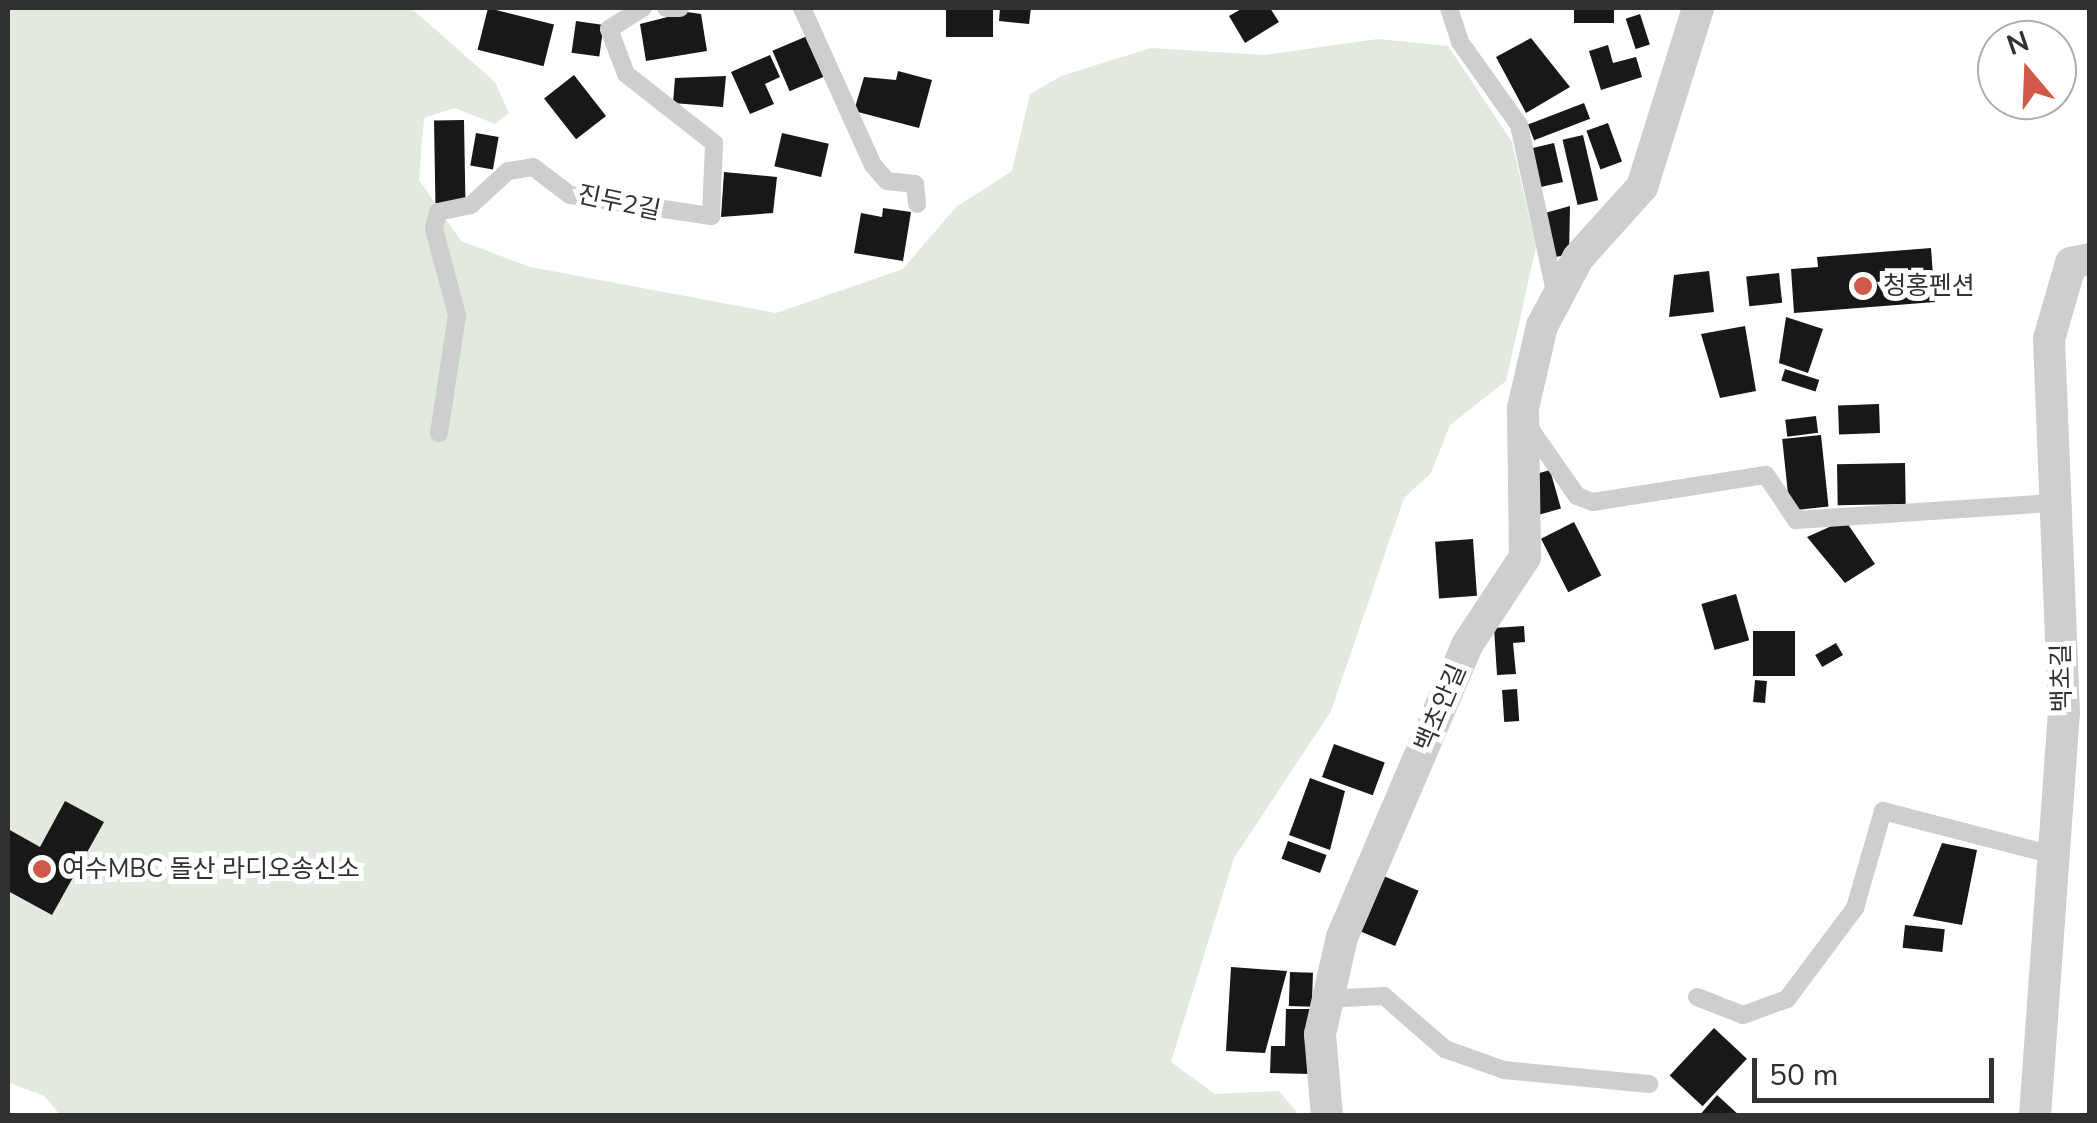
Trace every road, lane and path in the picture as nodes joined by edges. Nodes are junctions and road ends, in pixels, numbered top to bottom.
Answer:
1 (643, 8) edge
2 (666, 8) edge
3 (680, 8) edge
4 (802, 8) edge
5 (1449, 8) edge
6 (1698, 8) edge
7 (917, 204) dead end
8 (2090, 259) edge
9 (1555, 291) junction
10 (1523, 418) junction
11 (440, 433) dead end
12 (2054, 503) junction
13 (2058, 856) junction
14 (1697, 996) dead end
15 (1326, 998) junction
16 (1649, 1084) dead end
17 (1327, 1116) edge
18 (2035, 1116) edge

1 - 11 lane, 진두2길
2 - 3 lane
4 - 7 lane
5 - 9 lane
6 - 9 street, 백초안길
8 - 12 street, 백초길
9 - 10 street, 백초안길
10 - 12 lane
10 - 15 street, 백초안길
12 - 13 street, 백초길
13 - 14 lane
13 - 18 street, 백초길
15 - 16 lane
15 - 17 street, 백초안길

